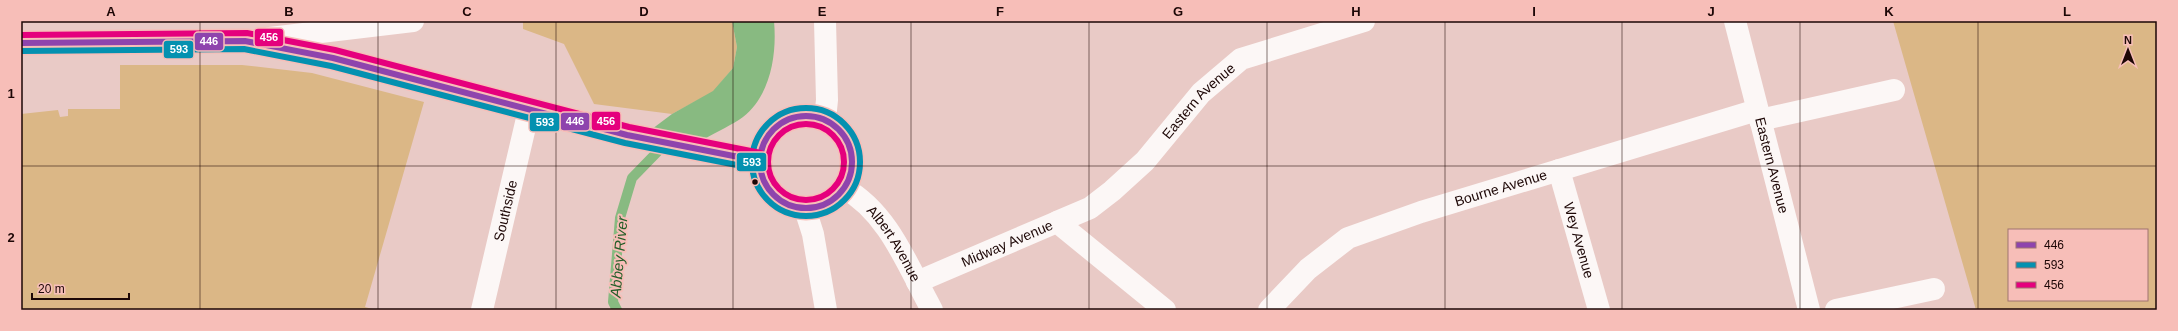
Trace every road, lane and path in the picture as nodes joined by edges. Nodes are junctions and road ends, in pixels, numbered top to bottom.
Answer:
1 (413, 21) edge
2 (824, 21) edge
3 (1364, 21) edge
4 (1734, 21) edge
5 (245, 41) junction
6 (21, 43) edge
7 (1894, 90) dead end
8 (529, 110) junction
9 (1758, 115) junction
10 (825, 119) junction
11 (759, 161) junction
12 (1559, 170) junction
13 (844, 188) junction
14 (805, 209) junction
15 (1058, 222) junction
16 (917, 282) junction
17 (1934, 289) dead end
18 (482, 310) edge
19 (826, 310) edge
20 (932, 310) edge
21 (1165, 310) edge
22 (1269, 310) edge
23 (1599, 310) edge
24 (1809, 310) edge
25 (1836, 310) edge

1 - 5 street
2 - 10 street
3 - 15 street, Eastern Avenue
4 - 9 street, Eastern Avenue
5 - 6 street
5 - 8 street
7 - 9 street, Bourne Avenue
8 - 11 street
8 - 18 street, Southside
9 - 12 street, Bourne Avenue
9 - 24 street, Eastern Avenue
10 - 11 street
10 - 13 street
11 - 14 street
12 - 22 street, Bourne Avenue
12 - 23 street, Wey Avenue
13 - 14 street
13 - 16 street, Albert Avenue
14 - 19 street
15 - 16 street, Midway Avenue
15 - 21 street, Midway Avenue
16 - 20 street, Albert Avenue
17 - 25 street

